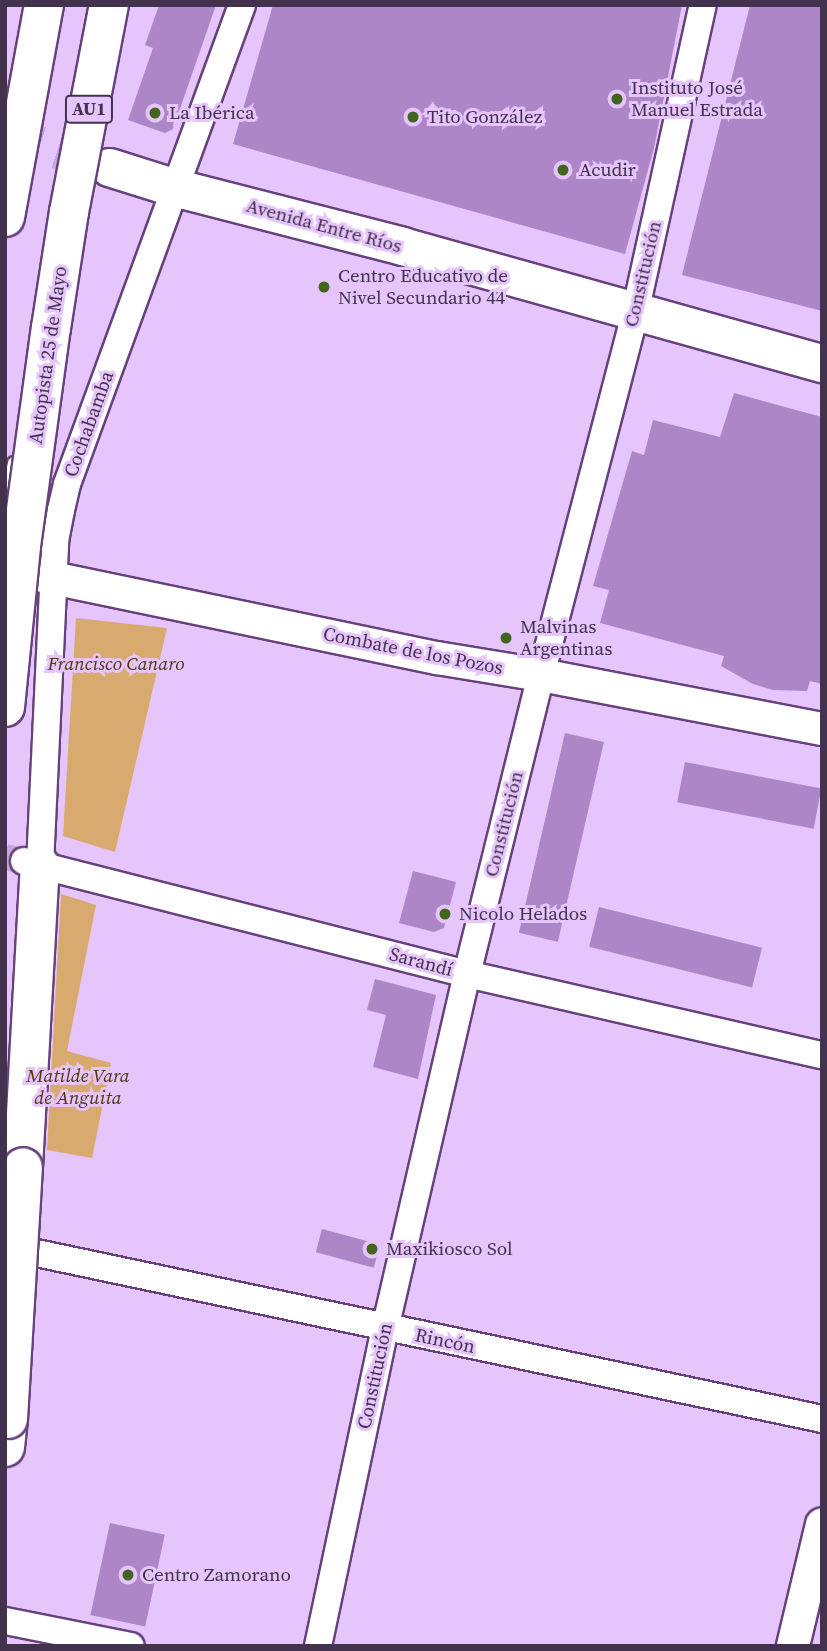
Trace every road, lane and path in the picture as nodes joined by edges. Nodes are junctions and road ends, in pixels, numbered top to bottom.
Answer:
1 (44, 5) edge
2 (109, 5) edge
3 (242, 5) edge
4 (703, 5) edge
5 (109, 167) tunnel mouth
6 (173, 187) junction
7 (69, 212) junction
8 (5, 217) edge
9 (635, 313) junction
10 (822, 363) edge
11 (26, 411) dead end
12 (17, 451) dead end
13 (5, 504) edge
14 (5, 568) edge
15 (54, 578) junction
16 (541, 675) junction
17 (5, 707) edge
18 (822, 729) edge
19 (32, 863) junction
20 (467, 974) junction
21 (822, 1055) edge
22 (27, 1251) dead end
23 (385, 1329) junction
24 (822, 1419) edge
25 (5, 1447) edge
26 (822, 1524) edge
27 (5, 1621) edge
28 (131, 1646) edge
29 (318, 1646) edge
30 (793, 1646) edge

1 - 8 highway, bridge
2 - 7 highway, Autopista 25 de Mayo / AU1, bridge
3 - 6 street, Cochabamba
4 - 9 street, Constitución
5 - 6 main road, Avenida Entre Ríos
6 - 9 main road, Avenida Entre Ríos
6 - 15 street, Cochabamba
7 - 11 lane, bridge
7 - 17 highway, Autopista 25 de Mayo / AU1, bridge
9 - 10 main road, Avenida Entre Ríos
9 - 16 street, Constitución
12 - 13 lane
14 - 15 street, Combate de los Pozos
15 - 16 street, Combate de los Pozos
15 - 19 street, Cochabamba
16 - 18 street, Combate de los Pozos
16 - 20 street, Constitución
19 - 20 street, Sarandí
19 - 25 highway, bridge
20 - 21 street, Sarandí
20 - 23 street, Constitución
22 - 23 street, Rincón
23 - 24 street, Rincón
23 - 29 street, Constitución
26 - 30 street
27 - 28 street

